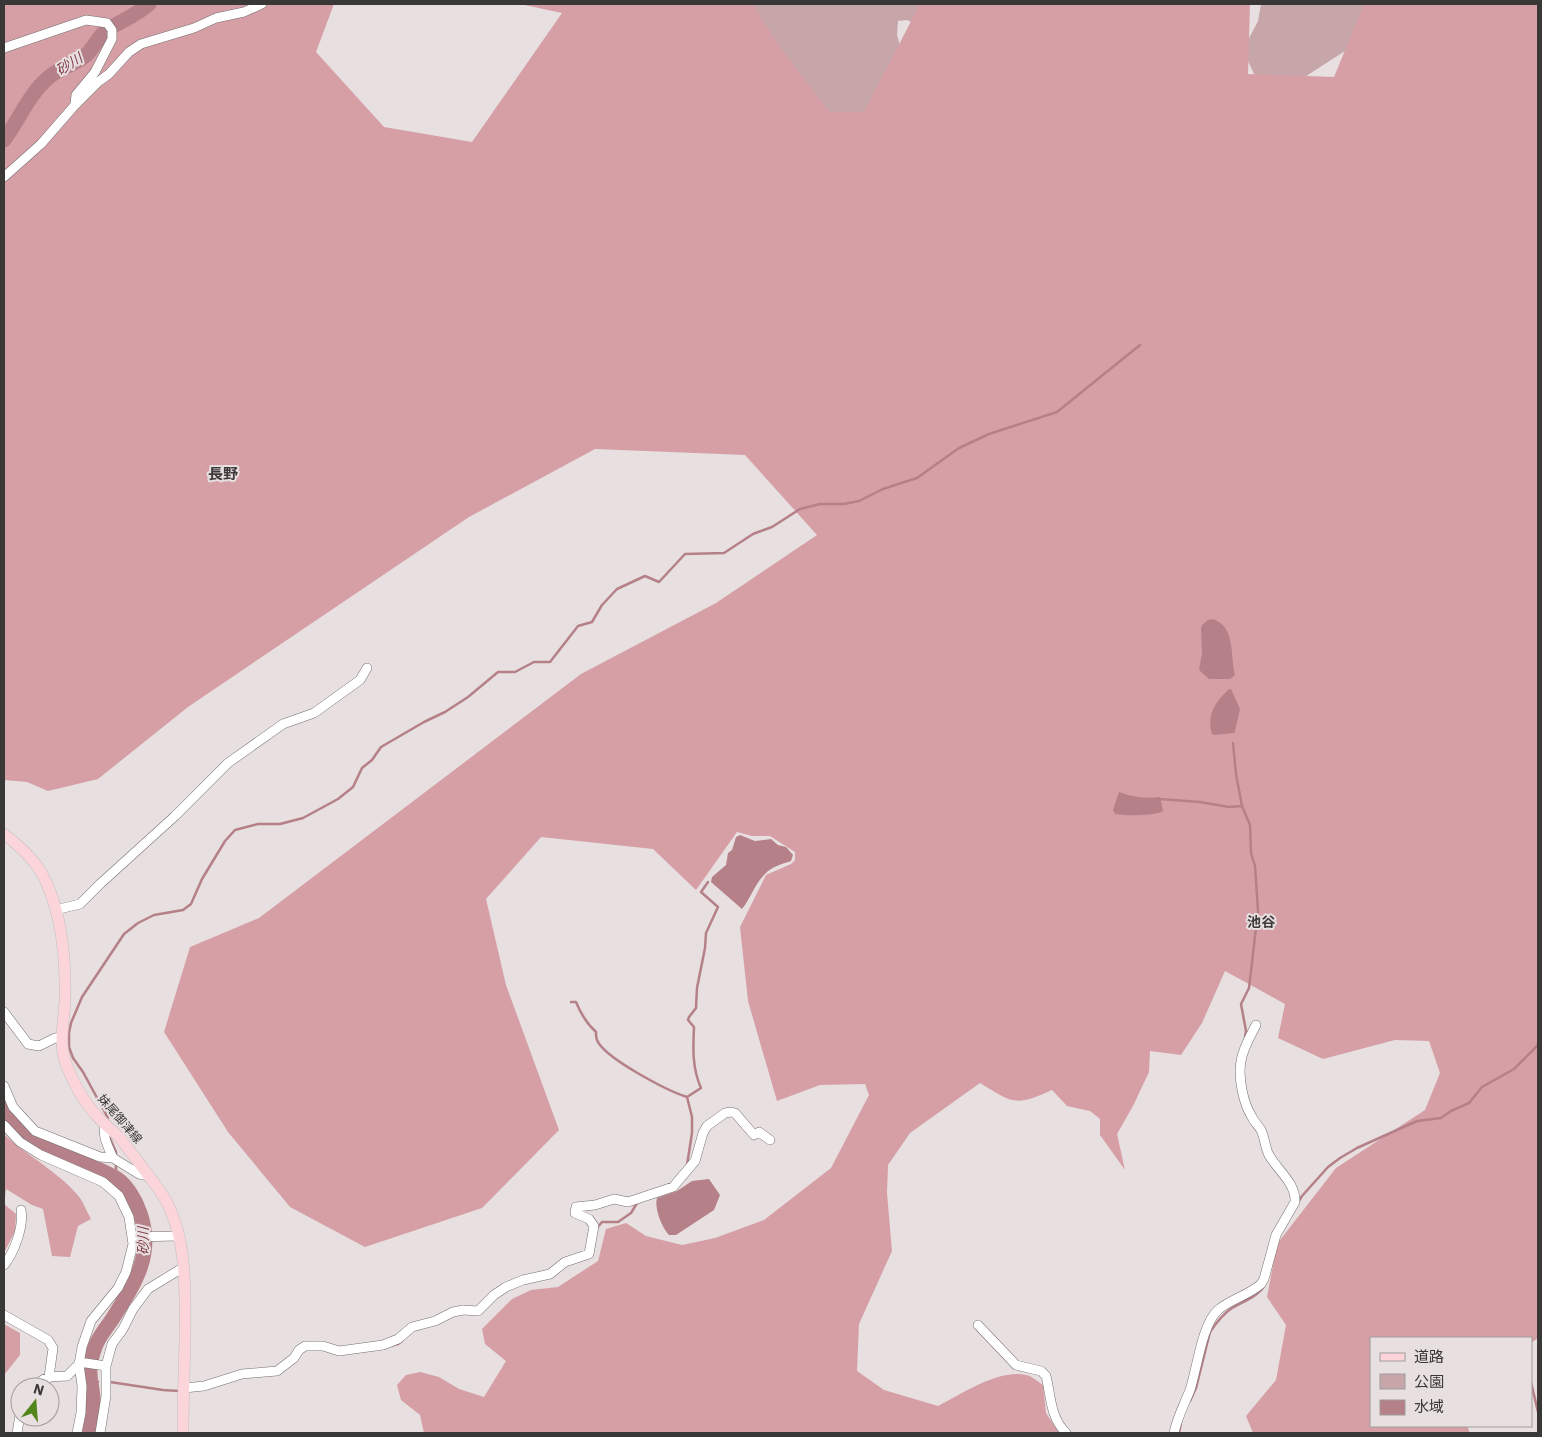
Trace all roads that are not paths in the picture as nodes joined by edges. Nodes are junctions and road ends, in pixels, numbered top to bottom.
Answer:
1 (262, 4) edge
2 (4, 48) edge
3 (75, 105) junction
4 (4, 177) edge
5 (367, 668) dead end
6 (4, 834) edge
7 (55, 910) junction
8 (4, 1012) edge
9 (1256, 1025) dead end
10 (62, 1037) junction
11 (4, 1086) edge
12 (105, 1124) junction
13 (4, 1125) edge
14 (770, 1140) dead end
15 (113, 1158) junction
16 (150, 1176) junction
17 (21, 1210) dead end
18 (178, 1236) junction
19 (132, 1238) junction
20 (4, 1265) edge
21 (184, 1267) junction
22 (4, 1315) edge
23 (978, 1325) dead end
24 (79, 1363) junction
25 (106, 1366) junction
26 (49, 1377) joint
27 (184, 1388) junction
28 (77, 1433) edge
29 (100, 1433) edge
30 (183, 1433) edge
31 (1066, 1433) edge
32 (1174, 1433) edge

1 - 3 street
2 - 3 street
3 - 4 street
5 - 7 street
6 - 7 main road, 妹尾御津線
7 - 10 main road, 妹尾御津線
8 - 10 street
9 - 32 street
10 - 12 main road, 妹尾御津線
11 - 15 street
12 - 15 street
12 - 16 main road, 妹尾御津線
13 - 19 street
14 - 27 street
15 - 16 street
16 - 18 main road, 妹尾御津線
17 - 20 street
18 - 19 street
18 - 21 main road, 妹尾御津線
19 - 24 street
21 - 25 street
21 - 27 main road, 妹尾御津線
22 - 26 street
23 - 31 street
24 - 25 street
24 - 26 street
24 - 28 street
25 - 29 street
27 - 30 main road, 妹尾御津線

